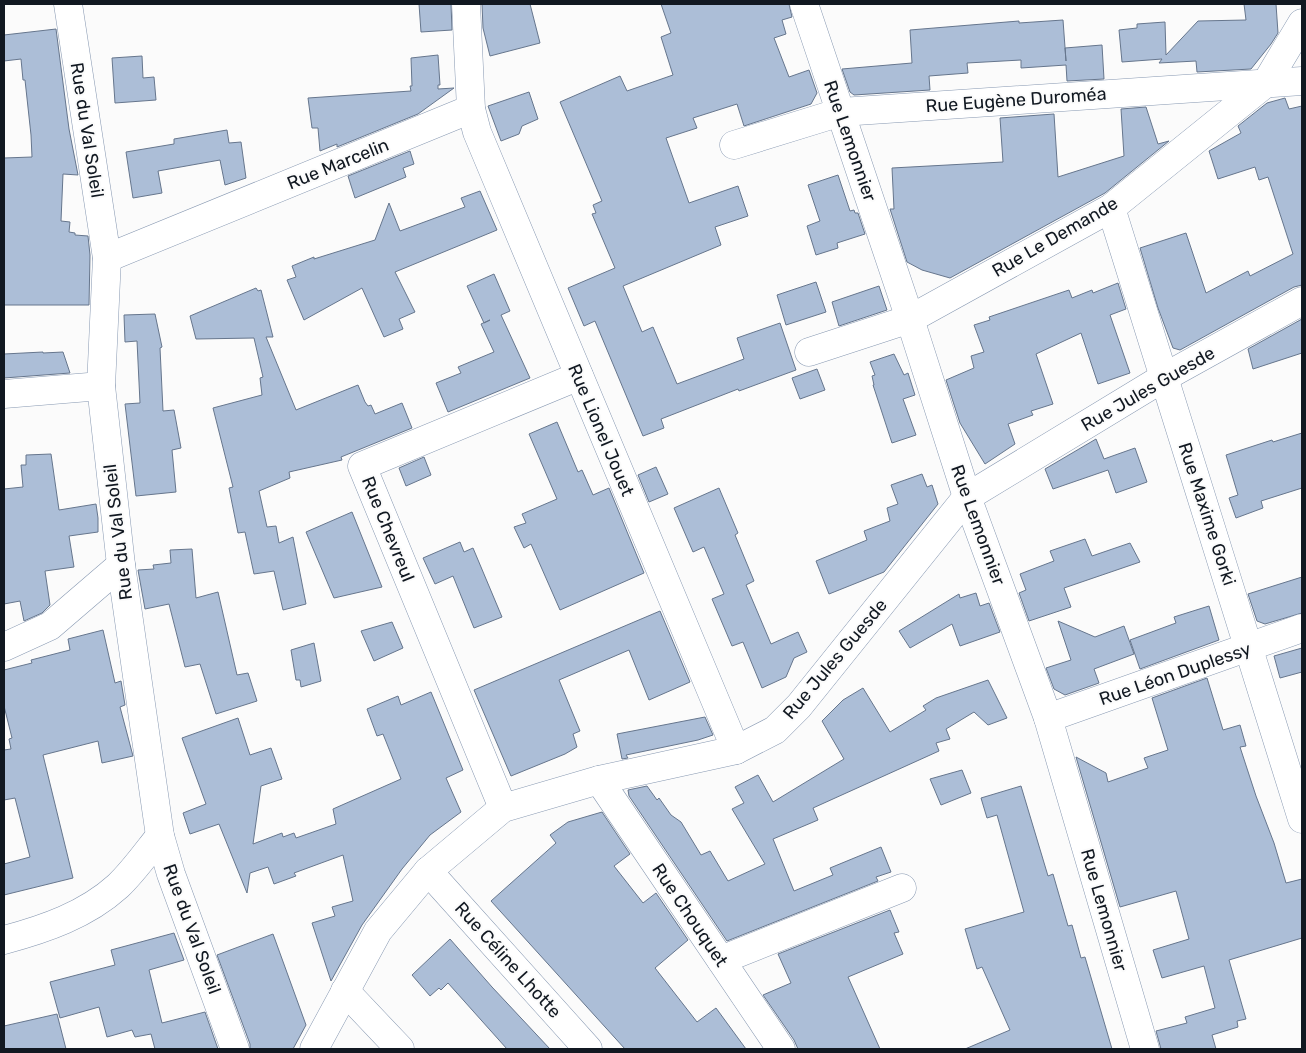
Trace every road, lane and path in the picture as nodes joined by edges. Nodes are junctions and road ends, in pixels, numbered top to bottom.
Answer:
1 (68, 4) edge
2 (466, 4) edge
3 (804, 4) edge
4 (1302, 23) edge
5 (1302, 81) edge
6 (1266, 84) junction
7 (471, 109) junction
8 (841, 112) junction
9 (734, 145) dead end
10 (1111, 208) junction
11 (106, 258) junction
12 (1302, 301) edge
13 (910, 319) junction
14 (809, 352) dead end
15 (579, 376) junction
16 (1163, 378) junction
17 (101, 386) junction
18 (4, 394) edge
19 (967, 497) junction
20 (121, 565) junction
21 (1302, 628) edge
22 (4, 647) edge
23 (1250, 648) junction
24 (1048, 718) junction
25 (736, 750) junction
26 (600, 780) junction
27 (502, 808) junction
28 (1302, 819) edge
29 (160, 836) junction
30 (428, 871) junction
31 (902, 888) dead end
32 (4, 940) edge
33 (721, 960) junction
34 (345, 990) junction
35 (235, 1049) edge
36 (314, 1049) edge
37 (400, 1049) edge
38 (588, 1049) edge
39 (781, 1049) edge
40 (1145, 1049) edge

1 - 11 street, Rue du Val Soleil
2 - 7 street
3 - 8 street, Rue Lemonnier
4 - 6 street, Rue Le Demande
5 - 6 street, Rue Eugène Duroméa
6 - 8 street, Rue Eugène Duroméa
6 - 10 street, Rue Le Demande
7 - 11 street, Rue Marcelin
7 - 15 street, Rue Lionel Jouet
8 - 9 street, Rue Eugène Duroméa
8 - 13 street, Rue Lemonnier
10 - 13 street, Rue Le Demande
10 - 16 street, Rue Maxime Gorki
11 - 17 street, Rue du Val Soleil
12 - 16 street, Rue Jules Guesde
13 - 14 street, Rue Le Demande
13 - 19 street, Rue Lemonnier
15 - 25 street, Rue Lionel Jouet
15 - 27 street, Rue Chevreul
16 - 19 street, Rue Jules Guesde
16 - 23 street, Rue Maxime Gorki
17 - 18 street
17 - 20 street, Rue du Val Soleil
19 - 24 street, Rue Lemonnier
19 - 25 street, Rue Jules Guesde
20 - 22 street
20 - 29 street, Rue du Val Soleil
21 - 23 street, Rue Léon Duplessy
23 - 24 street, Rue Léon Duplessy
23 - 28 street, Rue Maxime Gorki
24 - 40 street, Rue Lemonnier
25 - 26 street, Rue Jules Guesde
26 - 27 street, Rue Jules Guesde
26 - 33 street, Rue Chouquet
27 - 30 street, Rue Jules Guesde
29 - 32 street
29 - 35 street, Rue du Val Soleil
30 - 34 street, Rue Jules Guesde
30 - 38 street, Rue Céline Lhotte
31 - 33 street
33 - 39 street, Rue Chouquet
34 - 36 street, Rue Jules Guesde
34 - 37 street

